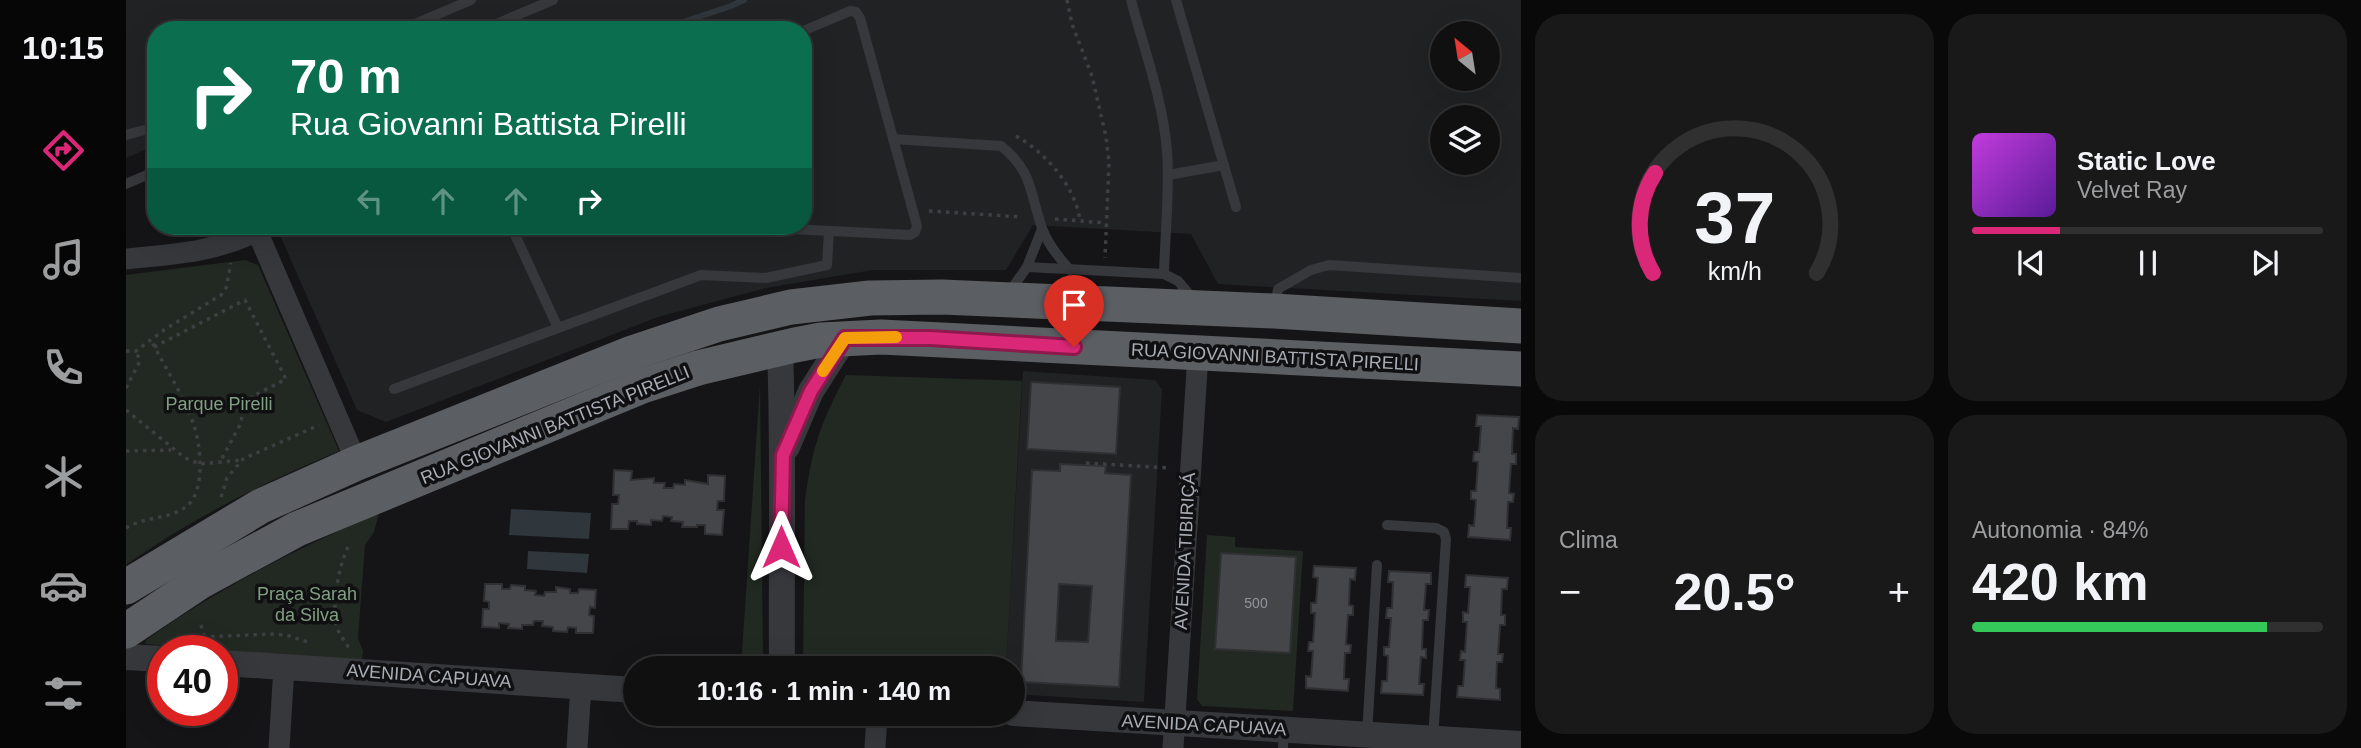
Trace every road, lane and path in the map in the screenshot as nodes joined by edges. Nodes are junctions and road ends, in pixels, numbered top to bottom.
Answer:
1 (471, 0) edge
2 (552, 0) edge
3 (1067, 0) edge
4 (1131, 0) edge
5 (1176, 0) edge
6 (422, 21) edge
7 (503, 21) edge
8 (812, 27) edge
9 (147, 129) edge
10 (126, 135) edge
11 (893, 139) junction
12 (995, 144) junction
13 (1224, 165) junction
14 (147, 175) edge
15 (1168, 175) junction
16 (126, 184) edge
17 (1236, 207) dead end
18 (913, 210) junction
19 (1080, 221) junction
20 (1107, 223) junction
21 (1041, 224) junction
22 (812, 230) edge
23 (829, 231) junction
24 (247, 235) edge
25 (262, 235) edge
26 (515, 235) edge
27 (233, 243) junction
28 (126, 259) edge
29 (1027, 267) junction
30 (1070, 270) junction
31 (1105, 272) junction
32 (1164, 274) junction
33 (1521, 278) edge
34 (1005, 299) junction
35 (1200, 308) junction
36 (1274, 311) junction
37 (756, 315) junction
38 (1521, 326) edge
39 (558, 328) junction
40 (845, 338) junction
41 (151, 340) junction
42 (154, 347) junction
43 (780, 348) junction
44 (126, 351) edge
45 (136, 351) junction
46 (1198, 354) junction
47 (1521, 369) edge
48 (126, 388) edge
49 (394, 389) dead end
50 (126, 410) edge
51 (337, 417) junction
52 (173, 450) junction
53 (126, 451) edge
54 (783, 455) junction
55 (243, 459) junction
56 (220, 461) junction
57 (357, 463) junction
58 (1086, 463) dead end
59 (200, 464) junction
60 (1157, 467) dead end
61 (1387, 525) dead end
62 (225, 526) junction
63 (126, 528) edge
64 (348, 547) dead end
65 (1377, 565) dead end
66 (126, 587) edge
67 (201, 625) dead end
68 (126, 631) edge
69 (204, 635) edge
70 (352, 653) dead end
71 (782, 656) edge
72 (126, 657) edge
73 (147, 658) edge
74 (238, 664) edge
75 (284, 667) junction
76 (581, 686) junction
77 (623, 689) edge
78 (1025, 715) edge
79 (876, 726) edge
80 (1367, 735) junction
81 (1174, 736) edge
82 (1284, 739) edge
83 (1433, 739) junction
84 (1521, 744) edge
85 (279, 748) edge
86 (578, 748) edge
87 (875, 748) edge

1 - 6 lane
2 - 7 lane
3 - 20 path
4 - 15 lane
5 - 13 lane
8 - 11 lane
9 - 10 lane
11 - 12 lane
11 - 18 lane
12 - 19 path
12 - 21 lane
13 - 15 lane
13 - 17 lane
14 - 16 lane
15 - 32 lane
18 - 21 path
18 - 23 lane
19 - 20 path
19 - 21 path
20 - 31 path
21 - 29 lane
21 - 30 lane
22 - 23 lane
23 - 39 lane
24 - 27 street
25 - 51 street
26 - 39 lane
27 - 28 street
27 - 41 path
29 - 30 lane
29 - 34 lane
30 - 31 lane
31 - 32 lane
32 - 35 lane
33 - 36 lane
34 - 35 highway, RUA GIOVANNI BATTISTA PIRELLI
34 - 37 highway, RUA GIOVANNI BATTISTA PIRELLI
35 - 36 highway, RUA GIOVANNI BATTISTA PIRELLI
36 - 38 highway, RUA GIOVANNI BATTISTA PIRELLI
37 - 43 highway
37 - 57 highway, RUA GIOVANNI BATTISTA PIRELLI
39 - 49 lane
40 - 43 highway, RUA GIOVANNI BATTISTA PIRELLI
40 - 46 highway, RUA GIOVANNI BATTISTA PIRELLI
40 - 54 street
41 - 42 path
41 - 45 path
42 - 56 path
42 - 59 path
43 - 54 street
43 - 68 highway, RUA GIOVANNI BATTISTA PIRELLI
44 - 45 path
45 - 48 path
46 - 47 highway, RUA GIOVANNI BATTISTA PIRELLI
46 - 81 street, AVENIDA TIBIRIÇÁ
50 - 52 path
51 - 55 path
51 - 57 street
52 - 53 path
52 - 59 path
54 - 71 street
55 - 56 path
55 - 62 path
56 - 59 path
57 - 62 highway, RUA GIOVANNI BATTISTA PIRELLI
58 - 60 path
59 - 63 path
61 - 83 lane
62 - 66 highway, RUA GIOVANNI BATTISTA PIRELLI
64 - 70 path
65 - 80 lane
67 - 69 path
72 - 73 street
74 - 75 street, AVENIDA CAPUAVA
75 - 76 street, AVENIDA CAPUAVA
75 - 85 street
76 - 77 street, AVENIDA CAPUAVA
76 - 86 street
78 - 81 street, AVENIDA CAPUAVA
79 - 87 street
80 - 82 street, AVENIDA CAPUAVA
80 - 83 street, AVENIDA CAPUAVA
81 - 82 street, AVENIDA CAPUAVA
83 - 84 street, AVENIDA CAPUAVA

